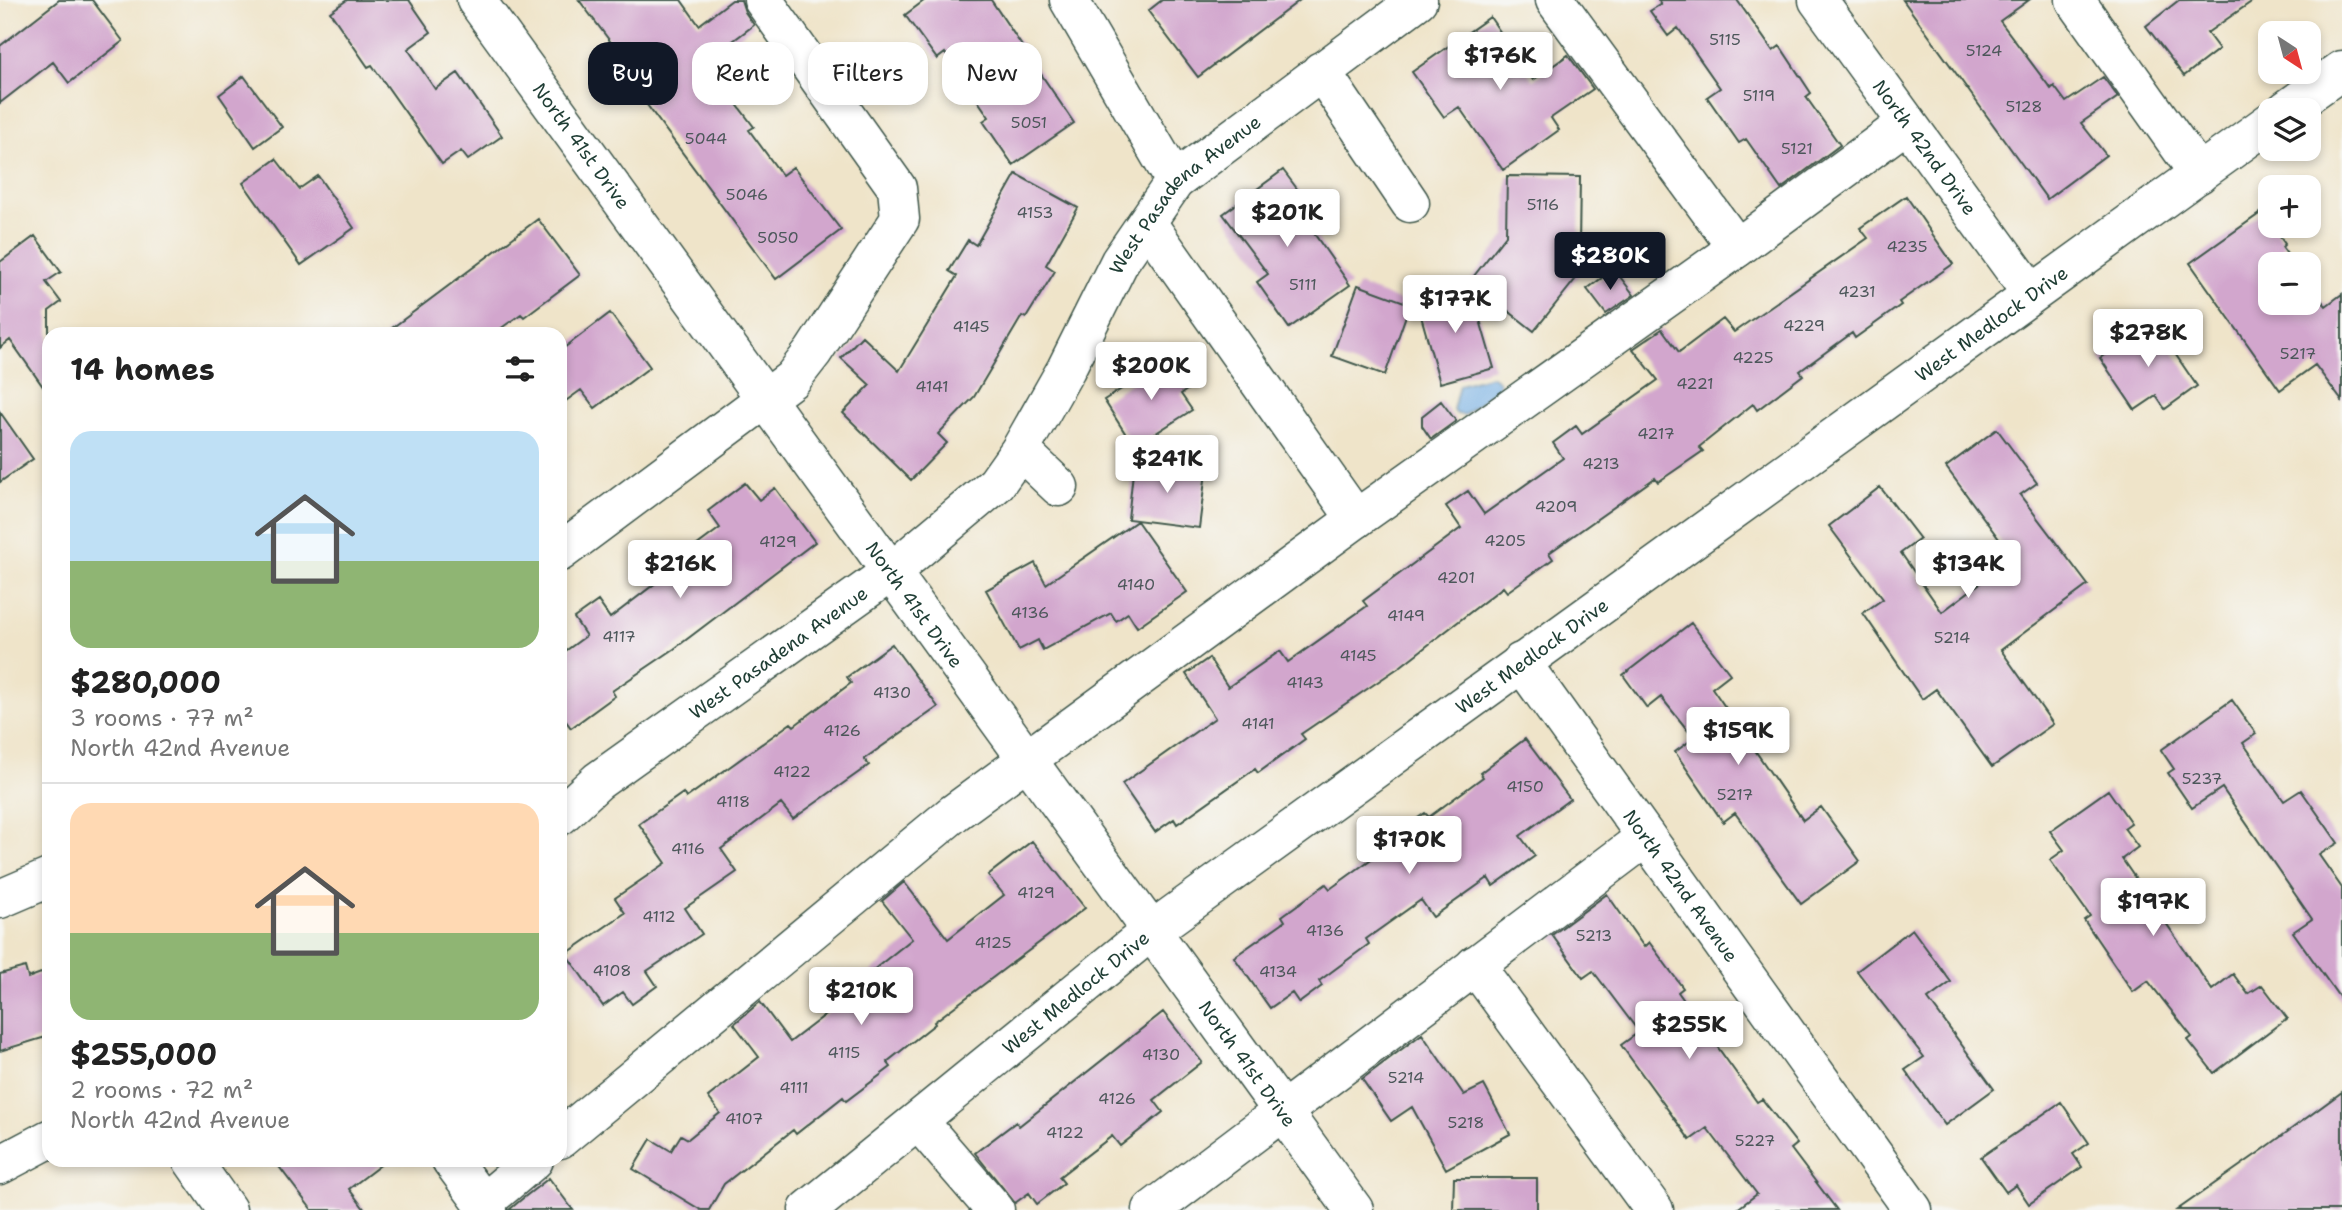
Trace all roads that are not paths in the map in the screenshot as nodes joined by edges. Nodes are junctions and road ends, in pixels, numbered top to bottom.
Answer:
1 (476, 0) edge
2 (763, 0) edge
3 (1069, 0) edge
4 (1418, 0) edge
5 (1555, 0) edge
6 (1818, 0) edge
7 (2075, 0) edge
8 (2342, 70) edge
9 (1321, 71) junction
10 (2303, 98) edge
11 (1907, 122) junction
12 (2258, 131) edge
13 (2199, 174) junction
14 (1175, 181) junction
15 (1409, 203) dead end
16 (1147, 223) junction
17 (1737, 248) junction
18 (2031, 293) junction
19 (766, 400) junction
20 (1020, 450) junction
21 (1059, 487) dead end
22 (1356, 519) junction
23 (567, 547) edge
24 (891, 572) junction
25 (1521, 662) junction
26 (1027, 760) junction
27 (567, 810) edge
28 (1646, 837) junction
29 (42, 881) edge
30 (0, 899) edge
31 (1151, 931) junction
32 (1475, 965) junction
33 (1283, 1112) junction
34 (919, 1122) junction
35 (567, 1133) edge
36 (42, 1143) edge
37 (0, 1165) edge
38 (197, 1167) edge
39 (456, 1167) edge
40 (527, 1167) edge
41 (485, 1206) edge
42 (227, 1210) edge
43 (808, 1210) edge
44 (995, 1210) edge
45 (1152, 1210) edge
46 (1354, 1210) edge
47 (1654, 1210) edge
48 (1913, 1210) edge

1 - 19 street, North 41st Drive
2 - 19 street
3 - 14 street
4 - 9 street, West Pasadena Avenue
5 - 17 street
6 - 11 street, North 42nd Drive
7 - 13 street
8 - 10 street
9 - 14 street, West Pasadena Avenue
9 - 15 street
11 - 17 street
11 - 18 street, North 42nd Drive
12 - 13 street, West Medlock Drive
13 - 18 street, West Medlock Drive
14 - 16 street, West Pasadena Avenue
16 - 20 street, West Pasadena Avenue
16 - 22 street
17 - 22 street
18 - 25 street, West Medlock Drive
19 - 23 street
19 - 24 street, North 41st Drive
20 - 21 street
20 - 24 street, West Pasadena Avenue
22 - 26 street
24 - 26 street, North 41st Drive
24 - 27 street, West Pasadena Avenue
25 - 28 street, North 42nd Avenue
25 - 31 street, West Medlock Drive
26 - 31 street, North 41st Drive
26 - 35 street
28 - 32 street
28 - 48 street, North 42nd Avenue
29 - 30 street
31 - 33 street, North 41st Drive
31 - 34 street, West Medlock Drive
32 - 33 street
32 - 47 street
33 - 45 street
33 - 46 street, North 41st Drive
34 - 43 street, West Medlock Drive
34 - 44 street
36 - 37 street
38 - 42 street
39 - 41 street
40 - 41 street

